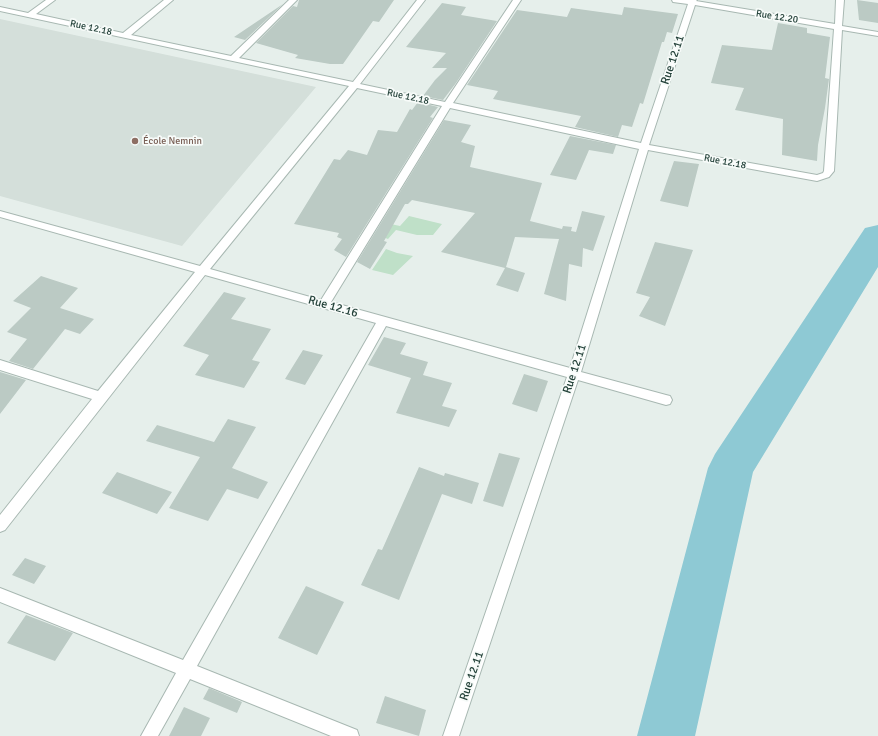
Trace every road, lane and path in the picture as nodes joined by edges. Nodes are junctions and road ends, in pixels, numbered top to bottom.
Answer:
1 (51, 0) edge
2 (169, 0) edge
3 (293, 0) edge
4 (421, 0) edge
5 (517, 0) edge
6 (676, 0) edge
7 (840, 0) edge
8 (693, 1) edge
9 (0, 9) edge
10 (30, 15) junction
11 (837, 26) junction
12 (878, 34) edge
13 (126, 35) junction
14 (234, 58) junction
15 (354, 85) junction
16 (447, 106) junction
17 (644, 147) junction
18 (0, 214) edge
19 (202, 271) junction
20 (324, 304) junction
21 (383, 321) junction
22 (0, 365) edge
23 (574, 375) junction
24 (101, 397) junction
25 (666, 400) dead end
26 (0, 526) edge
27 (0, 595) edge
28 (186, 668) junction
29 (149, 736) edge
30 (351, 736) edge
31 (451, 736) edge

1 - 10 street
2 - 13 street
3 - 14 street
4 - 15 street
5 - 16 street
6 - 8 street, Rue 12.20
7 - 11 street
8 - 11 street, Rue 12.20
8 - 17 street, Rue 12.11
9 - 10 street, Rue 12.18
10 - 13 street, Rue 12.18
11 - 12 street, Rue 12.20
11 - 17 street, Rue 12.18
13 - 14 street, Rue 12.18
14 - 15 street, Rue 12.18
15 - 16 street, Rue 12.18
15 - 19 street
16 - 17 street, Rue 12.18
16 - 20 street
17 - 23 street, Rue 12.11
18 - 19 street, Rue 12.16
19 - 20 street, Rue 12.16
19 - 24 street
20 - 21 street, Rue 12.16
21 - 23 street, Rue 12.16
21 - 28 street
22 - 24 street
23 - 25 street, Rue 12.16
23 - 31 street, Rue 12.11
24 - 26 street
27 - 28 street
28 - 29 street
28 - 30 street

